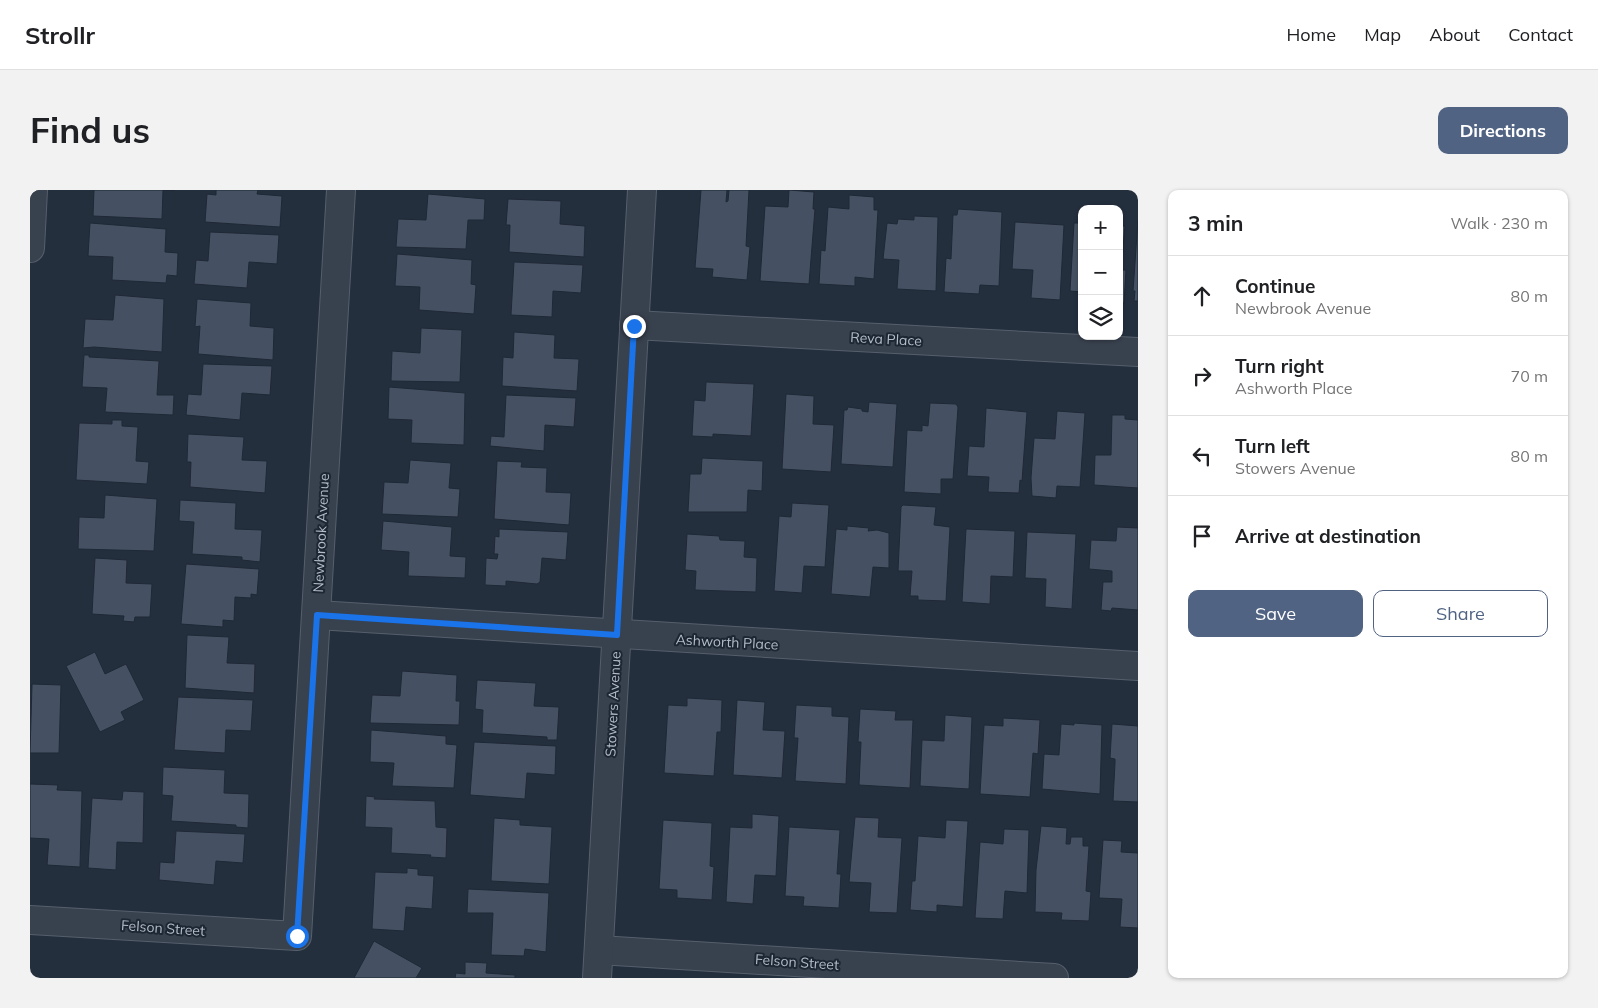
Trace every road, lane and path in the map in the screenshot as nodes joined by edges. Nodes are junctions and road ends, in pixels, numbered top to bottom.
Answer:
1 (33, 190) edge
2 (340, 190) edge
3 (642, 190) edge
4 (30, 248) edge
5 (634, 326) junction
6 (1138, 352) edge
7 (317, 615) junction
8 (617, 635) junction
9 (1138, 666) edge
10 (30, 920) edge
11 (297, 936) joint
12 (599, 950) junction
13 (597, 978) edge
14 (1054, 978) edge

1 - 4 street
2 - 7 street, Newbrook Avenue
3 - 5 street, Stowers Avenue
5 - 6 street, Reva Place
5 - 8 street, Stowers Avenue
7 - 8 street, Ashworth Place
7 - 11 street, Newbrook Avenue
8 - 9 street, Ashworth Place
8 - 12 street, Stowers Avenue
10 - 11 street, Felson Street
12 - 13 street, Stowers Avenue
12 - 14 street, Felson Street

